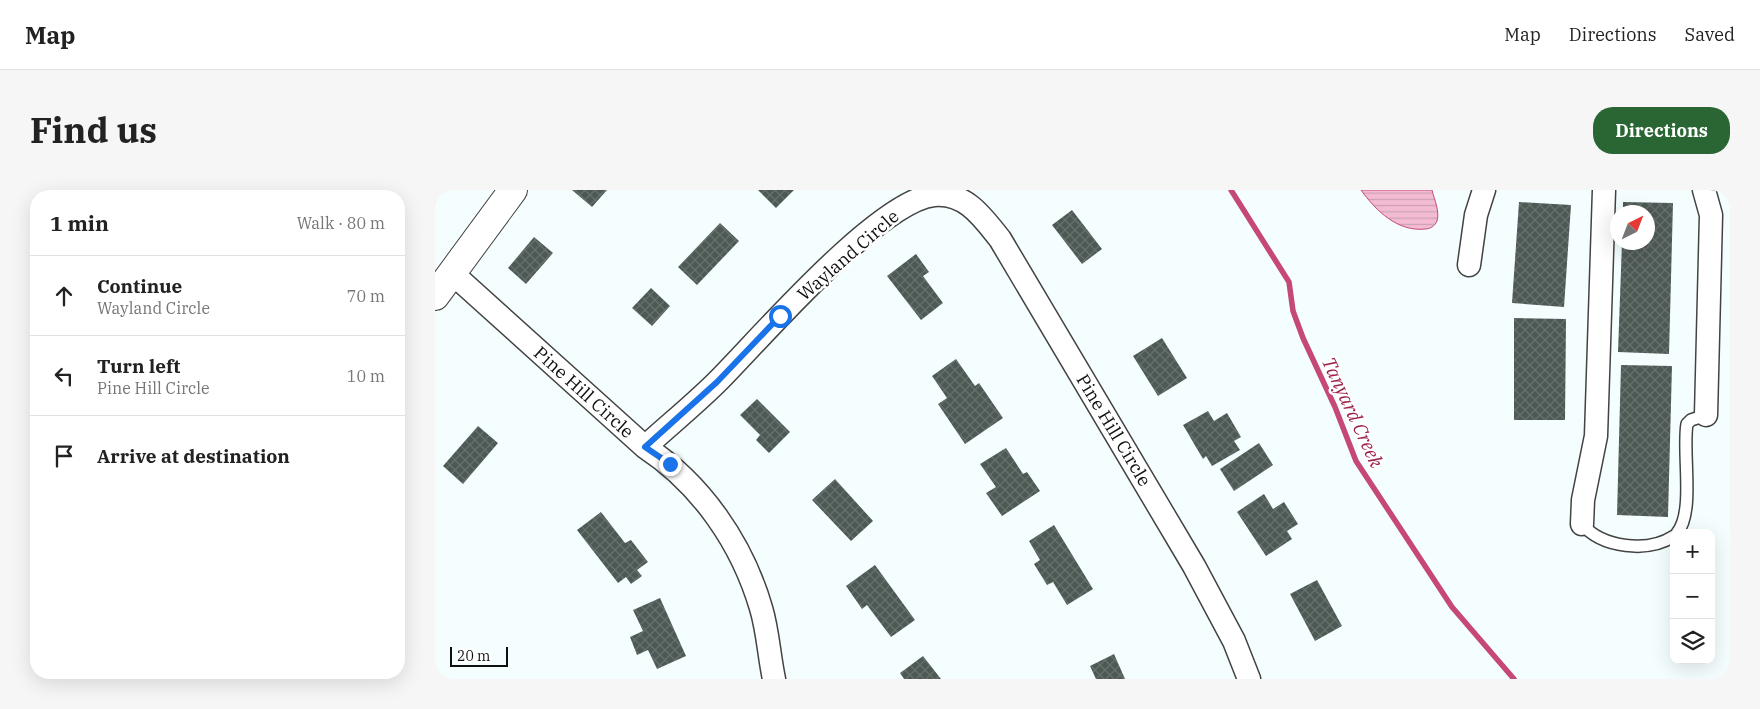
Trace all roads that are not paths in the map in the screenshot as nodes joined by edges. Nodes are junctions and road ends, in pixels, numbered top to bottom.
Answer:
1 (1484, 190) edge
2 (1604, 190) edge
3 (1704, 190) edge
4 (505, 193) edge
5 (957, 198) joint
6 (1469, 265) dead end
7 (452, 273) junction
8 (435, 296) edge
9 (1706, 415) joint
10 (645, 447) junction
11 (1582, 524) joint
12 (1680, 529) edge
13 (1670, 539) edge
14 (774, 679) edge
15 (1249, 679) edge

1 - 6 street
2 - 11 street
3 - 9 street
4 - 7 street
5 - 10 street, Wayland Circle
5 - 15 street, Pine Hill Circle
7 - 8 street
7 - 10 street, Pine Hill Circle
9 - 12 lane
10 - 14 street, Pine Hill Circle
11 - 13 lane

